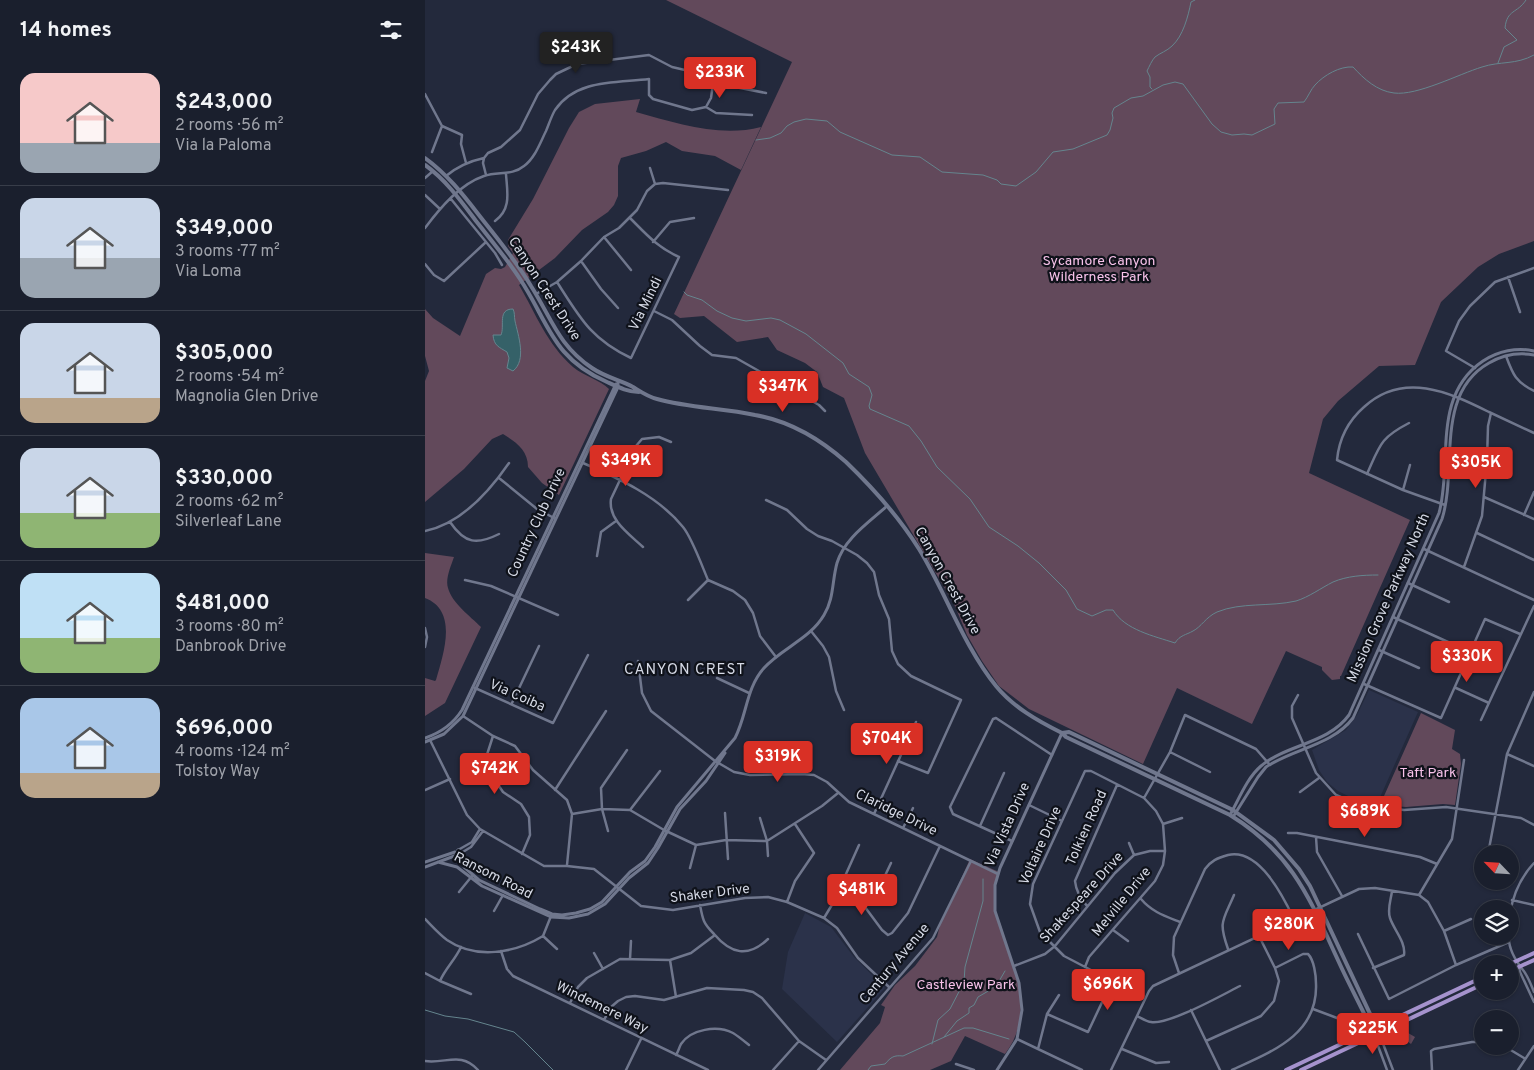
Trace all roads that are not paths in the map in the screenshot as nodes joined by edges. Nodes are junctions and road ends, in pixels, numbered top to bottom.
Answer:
1 (713, 84) junction
2 (425, 94) edge
3 (766, 94) dead end
4 (426, 100) edge
5 (705, 108) junction
6 (752, 115) dead end
7 (442, 126) junction
8 (432, 152) dead end
9 (425, 158) edge
10 (484, 158) junction
11 (466, 163) junction
12 (425, 165) edge
13 (650, 168) dead end
14 (433, 171) junction
15 (506, 174) junction
16 (486, 175) junction
17 (446, 176) junction
18 (425, 178) edge
19 (655, 184) junction
20 (460, 190) junction
21 (729, 190) dead end
22 (456, 194) junction
23 (425, 195) edge
24 (451, 199) junction
25 (440, 209) junction
26 (630, 218) junction
27 (694, 218) dead end
28 (495, 221) dead end
29 (425, 228) edge
30 (604, 236) junction
31 (486, 242) junction
32 (653, 242) junction
33 (581, 261) junction
34 (425, 264) edge
35 (502, 264) dead end
36 (1534, 268) edge
37 (631, 270) dead end
38 (1508, 277) junction
39 (557, 282) junction
40 (537, 294) junction
41 (531, 298) junction
42 (617, 308) dead end
43 (654, 311) junction
44 (1520, 312) dead end
45 (1534, 350) edge
46 (1506, 354) junction
47 (1534, 355) edge
48 (1477, 370) junction
49 (618, 381) junction
50 (616, 386) junction
51 (1534, 391) edge
52 (639, 392) junction
53 (1457, 397) junction
54 (825, 411) dead end
55 (1491, 413) junction
56 (1409, 423) dead end
57 (1534, 433) edge
58 (671, 442) dead end
59 (1487, 460) junction
60 (581, 462) junction
61 (1506, 462) dead end
62 (509, 463) dead end
63 (1410, 465) dead end
64 (1367, 474) junction
65 (499, 478) junction
66 (620, 480) junction
67 (1403, 490) junction
68 (1534, 492) edge
69 (1484, 496) junction
70 (766, 500) dead end
71 (1443, 505) junction
72 (887, 506) junction
73 (1524, 515) junction
74 (554, 518) junction
75 (1534, 519) edge
76 (616, 521) junction
77 (451, 522) junction
78 (425, 531) edge
79 (1477, 533) junction
80 (499, 534) dead end
81 (643, 547) dead end
82 (844, 548) junction
83 (1426, 550) junction
84 (597, 556) dead end
85 (1534, 560) edge
86 (1464, 567) junction
87 (465, 580) dead end
88 (708, 580) junction
89 (1410, 584) junction
90 (517, 597) junction
91 (688, 600) dead end
92 (1534, 600) edge
93 (1449, 602) dead end
94 (1534, 606) edge
95 (558, 615) dead end
96 (1395, 618) junction
97 (425, 628) edge
98 (811, 632) junction
99 (1520, 634) junction
100 (539, 646) dead end
101 (425, 647) edge
102 (1379, 650) junction
103 (1383, 652) junction
104 (1471, 652) junction
105 (588, 655) dead end
106 (776, 658) junction
107 (638, 661) dead end
108 (1419, 668) dead end
109 (717, 678) dead end
110 (1364, 684) junction
111 (1368, 685) junction
112 (1455, 687) junction
113 (474, 688) junction
114 (749, 693) junction
115 (1534, 694) edge
116 (1298, 695) dead end
117 (1489, 702) junction
118 (512, 703) junction
119 (844, 710) dead end
120 (606, 711) dead end
121 (461, 715) junction
122 (1481, 720) dead end
123 (916, 722) dead end
124 (1062, 733) junction
125 (493, 736) junction
126 (428, 738) edge
127 (425, 742) edge
128 (1304, 746) junction
129 (627, 750) dead end
130 (1169, 752) junction
131 (1507, 754) junction
132 (1052, 755) junction
133 (1464, 760) dead end
134 (899, 761) junction
135 (717, 762) junction
136 (1269, 763) junction
137 (1534, 766) edge
138 (660, 771) dead end
139 (1085, 771) joint
140 (1210, 772) dead end
141 (1005, 773) dead end
142 (1158, 774) junction
143 (1319, 778) junction
144 (450, 779) junction
145 (1155, 779) junction
146 (1117, 785) junction
147 (425, 790) edge
148 (555, 790) junction
149 (1300, 792) dead end
150 (839, 793) junction
151 (1145, 798) junction
152 (1029, 805) junction
153 (913, 808) dead end
154 (1456, 808) junction
155 (602, 809) junction
156 (630, 810) junction
157 (1235, 811) junction
158 (725, 813) dead end
159 (572, 814) junction
160 (874, 814) junction
161 (1496, 814) junction
162 (1232, 816) junction
163 (760, 818) dead end
164 (1182, 818) dead end
165 (1062, 821) junction
166 (795, 824) junction
167 (1163, 824) junction
168 (1534, 825) edge
169 (980, 826) junction
170 (903, 828) junction
171 (481, 830) junction
172 (666, 830) junction
173 (608, 831) dead end
174 (1288, 833) dead end
175 (1317, 838) junction
176 (726, 840) junction
177 (767, 841) junction
178 (1012, 841) junction
179 (1129, 843) dead end
180 (696, 845) junction
181 (859, 845) dead end
182 (1490, 845) edge
183 (940, 846) junction
184 (1165, 851) junction
185 (455, 853) junction
186 (521, 854) junction
187 (1134, 855) junction
188 (768, 856) dead end
189 (728, 859) dead end
190 (971, 861) junction
191 (425, 862) edge
192 (437, 862) junction
193 (891, 863) dead end
194 (1534, 863) edge
195 (1437, 864) junction
196 (451, 865) junction
197 (567, 866) junction
198 (425, 867) edge
199 (690, 868) dead end
200 (998, 874) junction
201 (472, 876) junction
202 (618, 887) junction
203 (840, 888) junction
204 (1392, 890) junction
205 (459, 892) dead end
206 (503, 894) junction
207 (1234, 895) dead end
208 (1341, 896) junction
209 (1419, 896) junction
210 (1141, 899) junction
211 (1512, 900) edge
212 (787, 902) junction
213 (1519, 902) edge
214 (700, 905) junction
215 (865, 905) junction
216 (1534, 905) edge
217 (1087, 906) junction
218 (1320, 906) junction
219 (1313, 909) junction
220 (494, 911) dead end
221 (551, 915) junction
222 (824, 918) junction
223 (425, 919) edge
224 (1294, 919) junction
225 (1471, 919) dead end
226 (1180, 922) junction
227 (1113, 930) junction
228 (1443, 931) junction
229 (1358, 934) dead end
230 (543, 936) junction
231 (715, 936) junction
232 (1259, 936) junction
233 (768, 939) dead end
234 (631, 941) dead end
235 (1128, 941) dead end
236 (1502, 945) edge
237 (1055, 946) junction
238 (461, 947) junction
239 (557, 949) dead end
240 (1228, 949) junction
241 (501, 952) junction
242 (594, 953) dead end
243 (1534, 953) edge
244 (630, 959) junction
245 (670, 960) junction
246 (1519, 960) edge
247 (1534, 960) edge
248 (1456, 965) junction
249 (1014, 966) junction
250 (1085, 967) junction
251 (1519, 967) junction
252 (1275, 968) junction
253 (1373, 968) junction
254 (603, 969) junction
255 (425, 973) edge
256 (1179, 973) junction
257 (440, 981) junction
258 (1474, 981) edge
259 (889, 986) junction
260 (1240, 986) dead end
261 (1474, 988) edge
262 (1534, 992) edge
263 (471, 994) dead end
264 (1059, 995) dead end
265 (676, 997) junction
266 (1534, 1002) edge
267 (570, 1004) junction
268 (1313, 1009) junction
269 (1191, 1010) junction
270 (1047, 1014) junction
271 (1137, 1016) junction
272 (1337, 1018) dead end
273 (604, 1020) junction
274 (1374, 1029) junction
275 (1377, 1034) junction
276 (641, 1039) junction
277 (1017, 1039) junction
278 (799, 1041) junction
279 (1206, 1041) junction
280 (1474, 1042) edge
281 (749, 1045) dead end
282 (1534, 1046) edge
283 (1122, 1048) junction
284 (1038, 1049) junction
285 (676, 1055) junction
286 (1519, 1055) edge
287 (1524, 1058) junction
288 (826, 1060) junction
289 (425, 1061) edge
290 (1169, 1062) dead end
291 (956, 1064) dead end
292 (478, 1070) edge
293 (626, 1070) edge
294 (708, 1070) edge
295 (773, 1070) edge
296 (818, 1070) edge
297 (973, 1070) edge
298 (997, 1070) edge
299 (1082, 1070) edge
300 (1111, 1070) edge
301 (1220, 1070) edge
302 (1233, 1070) edge
303 (1286, 1070) edge
304 (1301, 1070) edge
305 (1387, 1070) edge
306 (1393, 1070) edge
307 (1433, 1070) edge
308 (1517, 1070) edge

1 - 3 street
1 - 5 street
1 - 10 street
2 - 4 street
4 - 7 street
5 - 6 street
5 - 15 street
7 - 8 street
7 - 11 street
9 - 17 main road, Canyon Crest Drive
10 - 11 street
10 - 16 street
11 - 17 street
12 - 14 main road, Canyon Crest Drive
13 - 19 street
14 - 18 street
14 - 22 main road, Canyon Crest Drive
15 - 16 street
15 - 28 street
16 - 20 street
17 - 20 main road, Canyon Crest Drive
19 - 21 street
19 - 26 street
20 - 22 street
20 - 40 main road, Canyon Crest Drive
22 - 24 street
22 - 41 main road, Canyon Crest Drive
23 - 25 street
24 - 25 street
24 - 31 street
25 - 29 street
26 - 30 street
26 - 32 street
27 - 32 street
30 - 33 street
30 - 37 street
31 - 34 street
31 - 35 street
32 - 43 street, Via Mindi
33 - 39 street
33 - 42 street
36 - 38 street
38 - 44 street
38 - 48 street
39 - 40 street
39 - 43 street, Via Mindi
40 - 41 street
40 - 49 main road, Canyon Crest Drive
41 - 50 main road, Canyon Crest Drive
43 - 54 street
45 - 46 street, Mission Grove Parkway North
46 - 47 street, Mission Grove Parkway North
46 - 48 street, Mission Grove Parkway North
46 - 51 street
48 - 53 street, Mission Grove Parkway North
49 - 50 street, Country Club Drive
49 - 52 main road, Canyon Crest Drive
50 - 52 main road, Canyon Crest Drive
50 - 60 street, Country Club Drive
52 - 72 main road, Canyon Crest Drive
53 - 55 street
53 - 64 street
53 - 71 street, Mission Grove Parkway North
55 - 57 street
55 - 59 street
56 - 64 street
58 - 66 street
59 - 61 street
59 - 69 street
60 - 66 street
60 - 74 street, Country Club Drive
62 - 65 street
63 - 67 street
64 - 67 street
65 - 74 street
65 - 77 street
66 - 76 street
66 - 88 street
67 - 71 street
68 - 73 street
69 - 73 street
69 - 79 street
70 - 82 street
71 - 83 street, Mission Grove Parkway North
72 - 82 street, Ransom Road
72 - 124 main road, Canyon Crest Drive
73 - 75 street
74 - 90 street, Country Club Drive
76 - 81 street
76 - 84 street
77 - 78 street
77 - 80 street
79 - 85 street
79 - 86 street
82 - 98 street, Ransom Road
82 - 134 street
83 - 86 street
83 - 89 street, Mission Grove Parkway North
86 - 92 street
87 - 90 street
88 - 91 street
88 - 106 street
89 - 93 street
89 - 96 street, Mission Grove Parkway North
90 - 95 street
90 - 113 street, Country Club Drive
94 - 99 street
96 - 102 street, Mission Grove Parkway North
96 - 103 street, Mission Grove Parkway North
96 - 104 street
97 - 101 street
98 - 106 street, Ransom Road
98 - 119 street
99 - 104 street
99 - 117 street
100 - 118 street
102 - 103 street
102 - 110 street, Mission Grove Parkway North
103 - 108 street
103 - 111 street, Mission Grove Parkway North
104 - 112 street
105 - 118 street, Via Coiba
106 - 114 street, Ransom Road
107 - 135 street, Claridge Drive
109 - 114 street
110 - 111 street
110 - 128 street, Mission Grove Parkway North
111 - 112 street
111 - 128 street, Mission Grove Parkway North
112 - 117 street
113 - 118 street, Via Coiba
113 - 121 street, Country Club Drive
114 - 135 street, Ransom Road
115 - 131 street
116 - 128 street
117 - 122 street
120 - 148 street
121 - 125 street
121 - 126 street, Country Club Drive
123 - 134 street
124 - 132 street, Via Vista Drive
124 - 142 main road, Canyon Crest Drive
124 - 145 main road, Canyon Crest Drive
125 - 148 street
125 - 186 street
126 - 127 street, Country Club Drive
126 - 144 street, Shaker Drive
128 - 136 street, Mission Grove Parkway North
128 - 143 street
129 - 155 street
130 - 136 street
130 - 140 street
130 - 142 street
131 - 137 street
131 - 161 street
132 - 152 street, Via Vista Drive
132 - 169 street
133 - 154 street
134 - 160 street
135 - 150 street, Claridge Drive
135 - 172 street, Ransom Road
136 - 157 street, Mission Grove Parkway North
138 - 156 street
139 - 146 street, Melville Drive
139 - 165 street, Voltaire Drive
141 - 169 street
142 - 145 street
142 - 157 main road, Canyon Crest Drive
143 - 149 street
143 - 154 street
144 - 147 street
144 - 171 street, Shaker Drive
145 - 151 street
145 - 162 main road, Canyon Crest Drive
146 - 151 street, Melville Drive
146 - 217 street, Tolkien Road
148 - 159 street
150 - 160 street, Claridge Drive
150 - 166 street
151 - 167 street, Melville Drive
152 - 165 street
152 - 178 street, Via Vista Drive
153 - 170 street
154 - 161 street
154 - 195 street
155 - 156 street
155 - 159 street
155 - 173 street
156 - 172 street
157 - 162 street, Mission Grove Parkway North
157 - 218 main road, Canyon Crest Drive
158 - 176 street
159 - 197 street
160 - 170 street, Claridge Drive
161 - 168 street
161 - 182 street
162 - 219 main road, Canyon Crest Drive
163 - 177 street
164 - 167 street
165 - 237 street, Voltaire Drive
166 - 177 street
166 - 212 street
167 - 184 street, Melville Drive
169 - 178 street
170 - 183 street, Claridge Drive
171 - 185 street
171 - 186 street, Shaker Drive
172 - 180 street
172 - 202 street, Ransom Road
174 - 175 street
175 - 195 street
175 - 208 street
176 - 177 street
176 - 180 street
176 - 189 street
177 - 188 street
178 - 200 street, Via Vista Drive
179 - 187 street
180 - 199 street
181 - 203 street
183 - 190 street, Claridge Drive
183 - 215 street
184 - 187 street, Shakespeare Drive
184 - 210 street, Melville Drive
185 - 191 street, Ransom Road
185 - 192 street, Ransom Road
185 - 196 street
185 - 201 street, Ransom Road
186 - 197 street, Shaker Drive
187 - 217 street, Shakespeare Drive
190 - 200 street, Claridge Drive
190 - 259 street, Century Avenue
192 - 196 street, Ransom Road
192 - 198 street, Ransom Road
193 - 215 street
194 - 211 street
195 - 209 street
196 - 201 street, Ransom Road
197 - 202 street, Shaker Drive
200 - 249 street, Via Vista Drive
201 - 205 street
201 - 206 street, Ransom Road
202 - 214 street, Shaker Drive
202 - 221 street, Ransom Road
203 - 215 street
203 - 222 street
204 - 208 street
204 - 209 street
204 - 253 street
206 - 220 street
206 - 221 street, Ransom Road
207 - 240 street
208 - 218 street
209 - 228 street
210 - 226 street
210 - 227 street, Melville Drive
212 - 214 street, Shaker Drive
212 - 222 street, Shaker Drive
213 - 216 street
214 - 231 street
217 - 237 street, Shakespeare Drive
218 - 219 street
218 - 274 main road, Canyon Crest Drive
219 - 224 street
219 - 274 main road, Canyon Crest Drive
221 - 230 street
222 - 259 street, Shaker Drive
223 - 238 street
224 - 226 street
224 - 232 street
225 - 228 street
226 - 256 street
227 - 235 street
227 - 250 street, Melville Drive
228 - 248 street
229 - 253 street
230 - 239 street
230 - 241 street
231 - 233 street
231 - 245 street
232 - 240 street
232 - 252 street
234 - 244 street
236 - 248 street
237 - 249 street, Shakespeare Drive
237 - 250 street, Voltaire Drive
238 - 241 street
238 - 257 street
240 - 256 street
241 - 267 street, Windemere Way
242 - 254 street
243 - 246 main road
244 - 245 street
244 - 254 street
245 - 265 street
247 - 251 main road
248 - 253 street
249 - 277 street, Via Vista Drive
250 - 270 street, Voltaire Drive
251 - 262 street
251 - 266 street
252 - 268 street
252 - 279 street
254 - 267 street
255 - 257 street
256 - 271 street
257 - 263 street
258 - 274 main road
259 - 288 street, Century Avenue
260 - 269 street
261 - 275 main road
264 - 270 street
265 - 273 street
265 - 278 street
267 - 273 street, Windemere Way
268 - 272 street
268 - 302 street
269 - 271 street
269 - 279 street
270 - 284 street
271 - 283 street
273 - 276 street, Windemere Way
274 - 275 main road, Canyon Crest Drive
274 - 303 main road
275 - 304 main road
275 - 305 street
275 - 306 street
276 - 285 street, Windemere Way
276 - 293 street
277 - 284 street
277 - 298 street, Via Vista Drive
278 - 288 street
278 - 295 street
279 - 301 street
280 - 307 street
281 - 285 street
282 - 287 street
283 - 290 street
283 - 300 street
284 - 299 street
285 - 294 street, Windemere Way
286 - 287 street
287 - 308 street
288 - 296 street, Century Avenue
289 - 292 street
291 - 297 street

